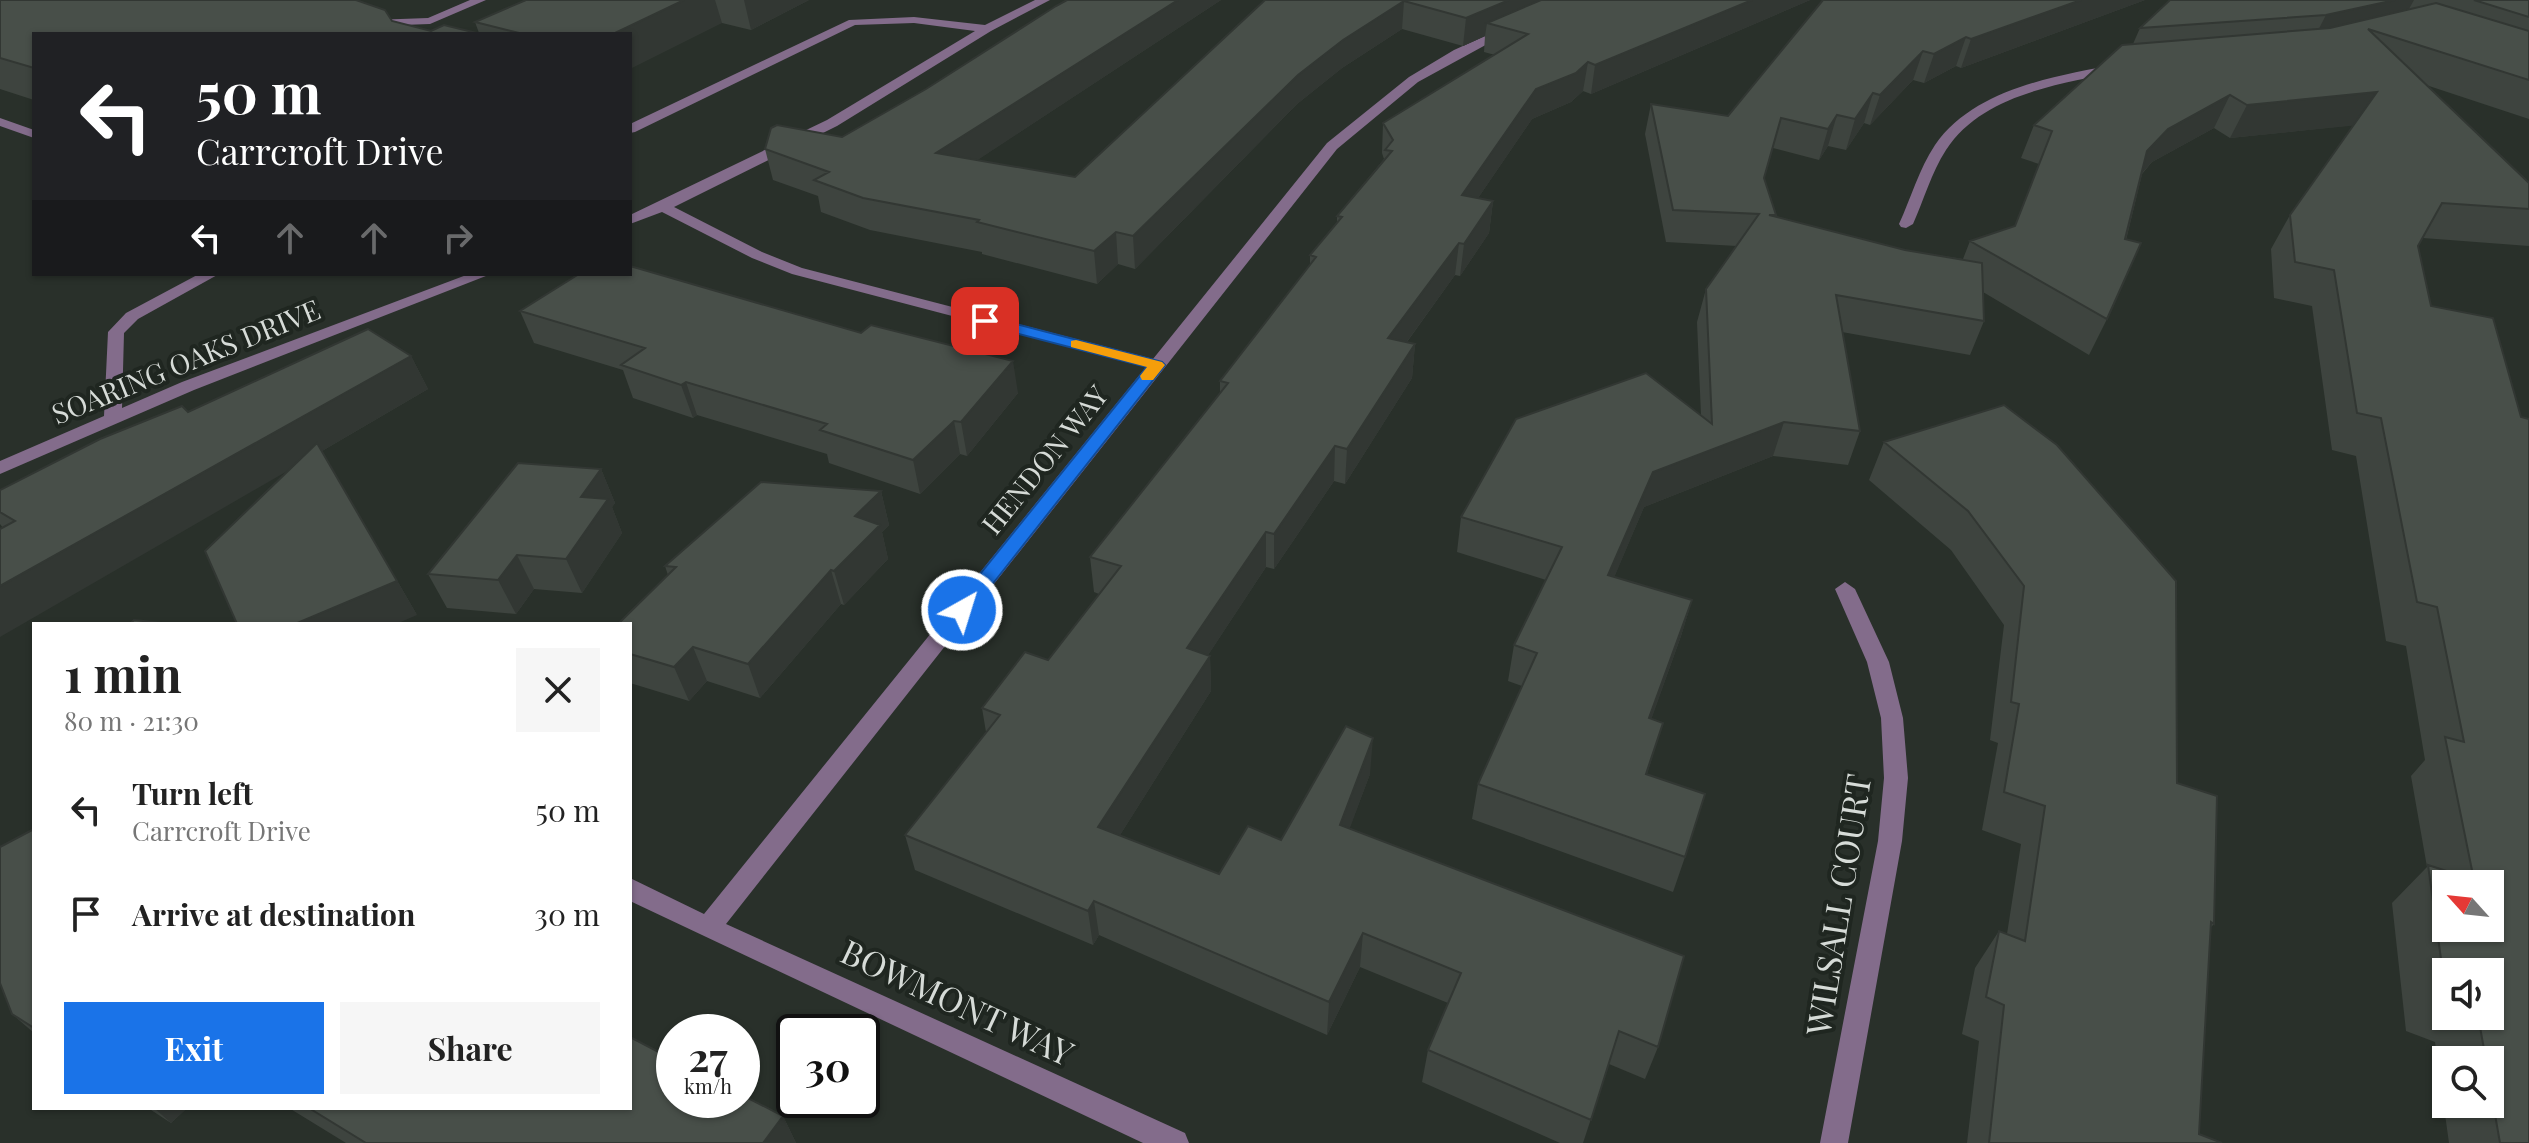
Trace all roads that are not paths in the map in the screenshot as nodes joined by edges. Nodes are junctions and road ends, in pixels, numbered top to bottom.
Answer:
1 (480, 0) edge
2 (1044, 0) edge
3 (430, 21) junction
4 (361, 24) edge
5 (1521, 25) edge
6 (987, 29) junction
7 (439, 32) edge
8 (2136, 66) edge
9 (0, 122) edge
10 (632, 128) edge
11 (32, 133) edge
12 (663, 207) junction
13 (632, 219) edge
14 (1906, 224) dead end
15 (207, 276) edge
16 (478, 276) edge
17 (1157, 365) junction
18 (113, 418) junction
19 (0, 468) edge
20 (1845, 589) dead end
21 (632, 890) edge
22 (708, 928) junction
23 (1175, 1143) edge
24 (1834, 1143) edge

1 - 3 street
2 - 6 street
3 - 4 street
3 - 7 street
5 - 17 street, HENDON WAY
6 - 10 street
6 - 12 street
8 - 14 street
9 - 11 street
12 - 13 street
12 - 17 street
15 - 18 street
16 - 18 street, SOARING OAKS DRIVE
17 - 22 street, HENDON WAY
18 - 19 street, SOARING OAKS DRIVE
20 - 24 street, WILSALL COURT
21 - 22 street, BOWMONT WAY
22 - 23 street, BOWMONT WAY

